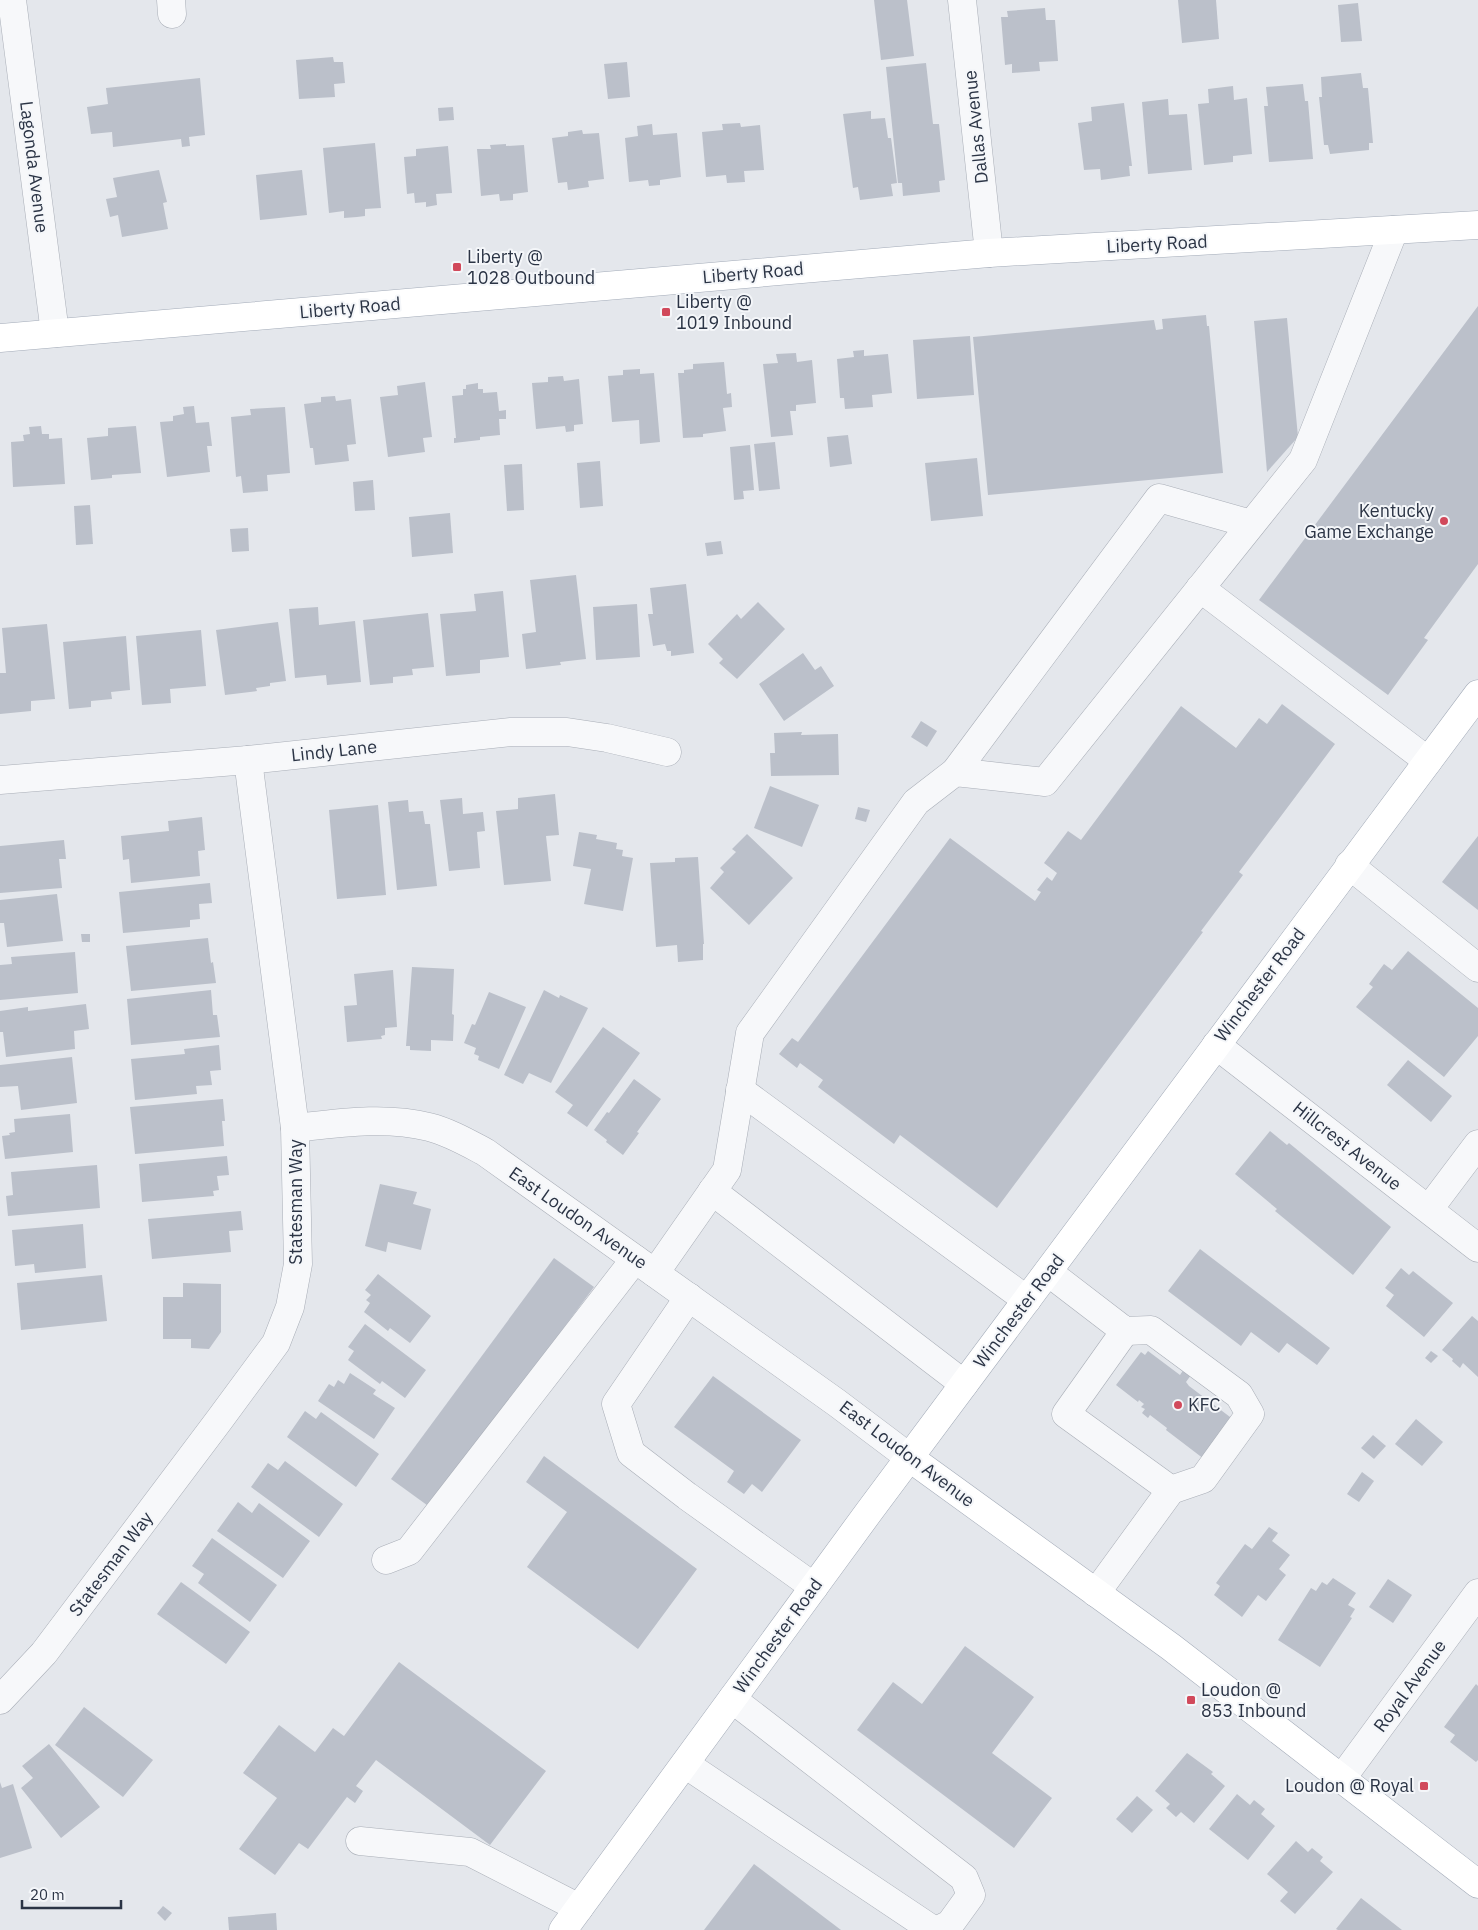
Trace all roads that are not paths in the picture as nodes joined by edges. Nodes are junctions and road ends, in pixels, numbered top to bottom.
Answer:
1 (12, 0) edge
2 (962, 0) edge
3 (1478, 225) edge
4 (1394, 230) junction
5 (989, 254) junction
6 (55, 333) junction
7 (0, 338) edge
8 (1252, 524) junction
9 (1200, 588) junction
10 (1478, 694) edge
11 (667, 752) dead end
12 (248, 760) junction
13 (1428, 762) junction
14 (955, 772) junction
15 (0, 780) edge
16 (1350, 866) junction
17 (1478, 968) edge
18 (1216, 1045) junction
19 (740, 1090) junction
20 (296, 1128) junction
21 (1478, 1144) edge
22 (712, 1191) junction
23 (1429, 1209) junction
24 (1478, 1248) edge
25 (645, 1266) junction
26 (1048, 1272) junction
27 (689, 1297) junction
28 (1027, 1300) junction
29 (1125, 1331) junction
30 (964, 1384) junction
31 (910, 1458) junction
32 (1171, 1490) junction
33 (386, 1560) dead end
34 (814, 1587) junction
35 (1096, 1593) junction
36 (1478, 1593) edge
37 (732, 1699) junction
38 (0, 1700) edge
39 (685, 1764) junction
40 (1342, 1778) junction
41 (360, 1841) dead end
42 (1478, 1884) edge
43 (579, 1908) junction
44 (563, 1930) edge
45 (933, 1930) edge
46 (938, 1930) edge

1 - 6 street, Lagonda Avenue
2 - 5 street, Dallas Avenue
3 - 4 main road, Liberty Road
4 - 5 main road, Liberty Road
4 - 8 street
5 - 6 main road, Liberty Road
6 - 7 main road, Liberty Road
8 - 9 street
8 - 14 street
9 - 13 street
9 - 14 street
10 - 13 main road, Winchester Road
11 - 12 street, Lindy Lane
12 - 15 street, Lindy Lane
12 - 20 street, Statesman Way
13 - 16 main road, Winchester Road
14 - 19 street
16 - 17 street
16 - 18 main road, Winchester Road
18 - 23 street, Hillcrest Avenue
18 - 26 main road, Winchester Road
19 - 22 street
19 - 28 street
20 - 25 street, East Loudon Avenue
20 - 38 street, Statesman Way
21 - 23 street
22 - 25 street
22 - 30 street
23 - 24 street, Hillcrest Avenue
25 - 27 street, East Loudon Avenue
25 - 33 street
26 - 28 main road, Winchester Road
26 - 29 street
27 - 31 street, East Loudon Avenue
27 - 34 street
28 - 30 main road, Winchester Road
29 - 32 street
29 - 32 street
30 - 31 main road, Winchester Road
31 - 34 main road, Winchester Road
31 - 35 main road, East Loudon Avenue
32 - 35 street
34 - 37 main road, Winchester Road
35 - 40 main road, East Loudon Avenue
36 - 40 street, Royal Avenue
37 - 39 main road, Winchester Road
37 - 46 street
39 - 43 main road, Winchester Road
39 - 45 street
40 - 42 main road, East Loudon Avenue
41 - 43 street
43 - 44 main road, Winchester Road

